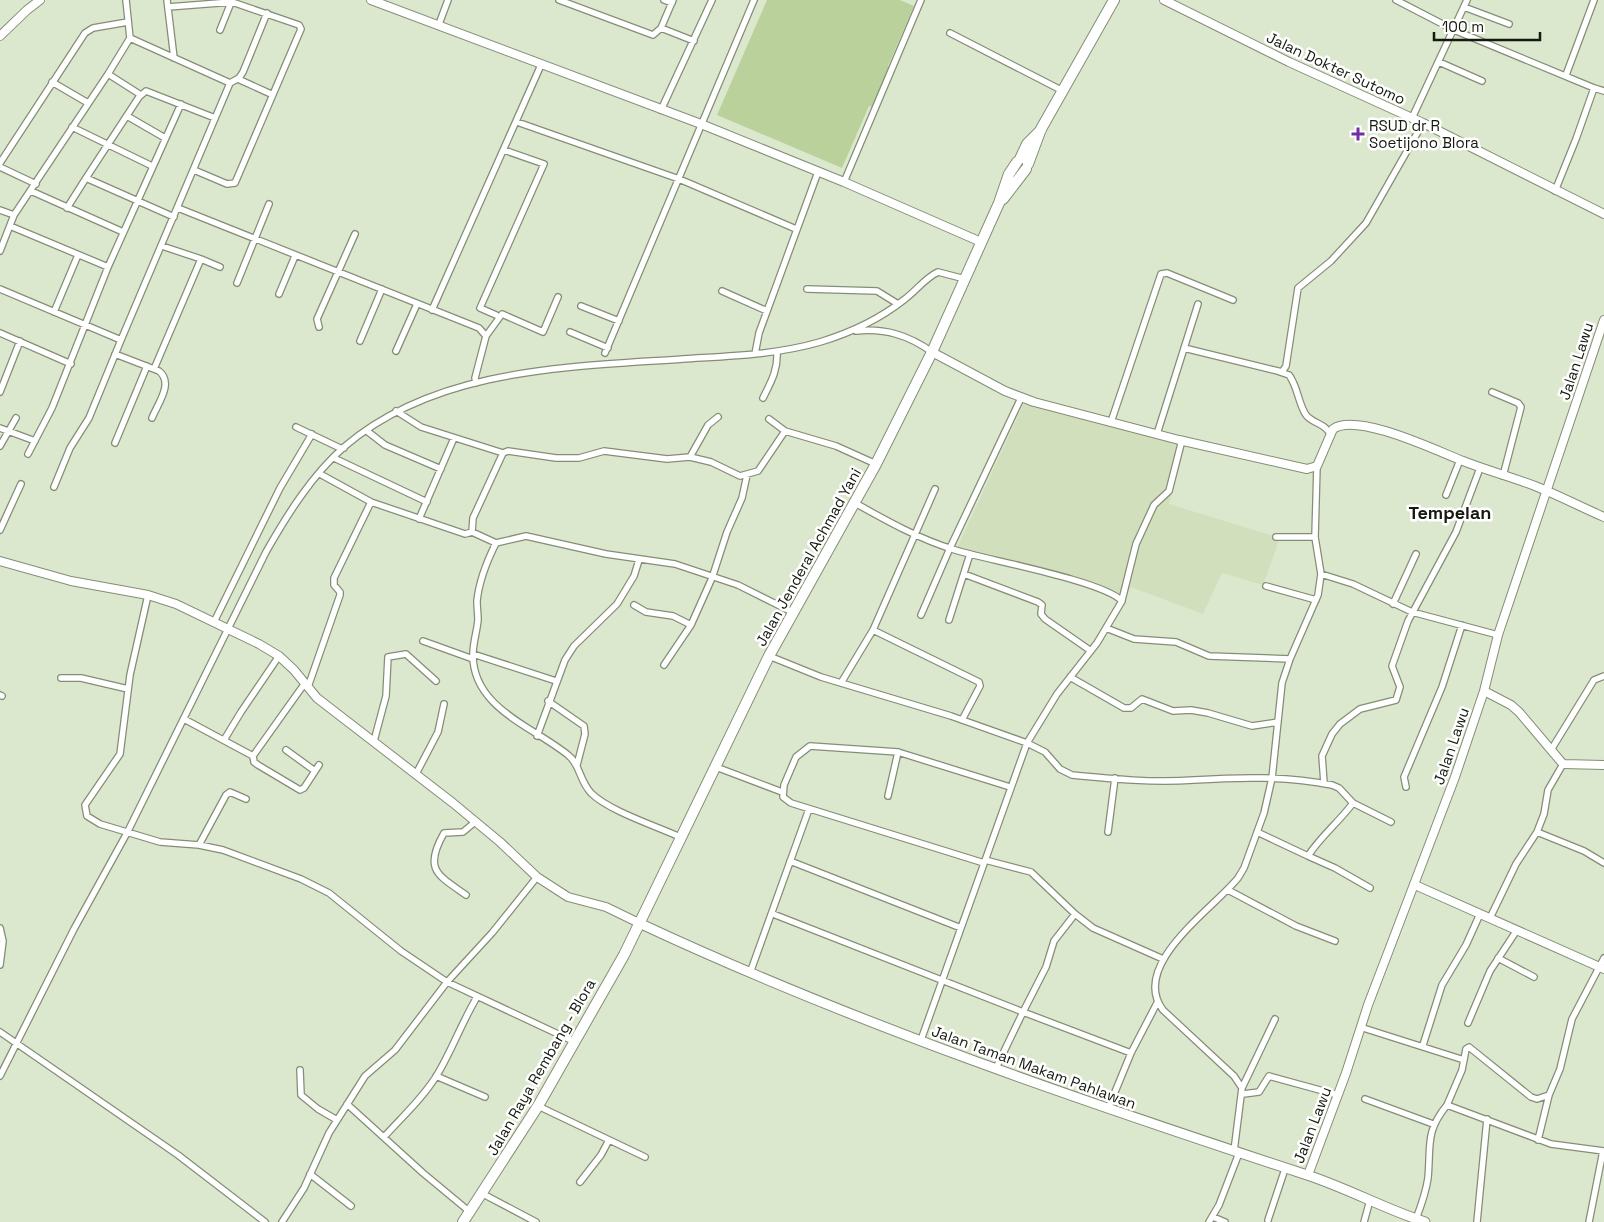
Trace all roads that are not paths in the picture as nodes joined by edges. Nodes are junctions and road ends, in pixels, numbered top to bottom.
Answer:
1 (40, 0) edge
2 (126, 0) edge
3 (167, 0) edge
4 (372, 0) edge
5 (448, 0) edge
6 (559, 0) edge
7 (664, 0) edge
8 (712, 0) edge
9 (754, 0) edge
10 (921, 0) edge
11 (1114, 0) edge
12 (1164, 0) edge
13 (1396, 0) edge
14 (1468, 0) edge
15 (1594, 0) edge
16 (232, 1) edge
17 (673, 2) edge
18 (1464, 7) junction
19 (168, 8) junction
20 (267, 14) junction
21 (128, 22) junction
22 (439, 24) junction
23 (1509, 24) dead end
24 (661, 28) junction
25 (220, 30) dead end
26 (1454, 30) junction
27 (950, 32) dead end
28 (0, 36) edge
29 (130, 38) junction
30 (694, 41) junction
31 (174, 58) junction
32 (1439, 62) junction
33 (541, 65) junction
34 (108, 74) junction
35 (1566, 75) junction
36 (238, 79) junction
37 (1482, 81) dead end
38 (52, 82) junction
39 (230, 83) junction
40 (1594, 88) junction
41 (1063, 91) junction
42 (1604, 91) edge
43 (271, 94) junction
44 (141, 95) junction
45 (88, 103) junction
46 (181, 104) junction
47 (661, 110) junction
48 (127, 116) junction
49 (215, 118) junction
50 (1412, 118) junction
51 (516, 122) junction
52 (1422, 123) junction
53 (701, 124) junction
54 (72, 127) junction
55 (165, 138) junction
56 (108, 146) junction
57 (504, 150) junction
58 (0, 163) edge
59 (152, 166) junction
60 (0, 167) edge
61 (194, 170) junction
62 (818, 172) junction
63 (86, 178) junction
64 (679, 179) junction
65 (844, 182) junction
66 (36, 184) junction
67 (31, 191) junction
68 (1555, 191) junction
69 (137, 201) junction
70 (269, 204) dead end
71 (67, 208) junction
72 (178, 208) junction
73 (0, 210) edge
74 (1604, 214) edge
75 (14, 215) junction
76 (174, 217) junction
77 (10, 226) junction
78 (796, 229) junction
79 (123, 232) junction
80 (355, 234) dead end
81 (256, 240) junction
82 (982, 242) junction
83 (162, 246) junction
84 (0, 251) edge
85 (78, 255) junction
86 (295, 256) junction
87 (201, 260) junction
88 (108, 267) junction
89 (220, 267) dead end
90 (339, 272) junction
91 (965, 279) junction
92 (237, 283) dead end
93 (0, 289) edge
94 (382, 289) junction
95 (807, 289) dead end
96 (722, 291) dead end
97 (279, 294) dead end
98 (558, 297) dead end
99 (1233, 300) dead end
100 (417, 304) junction
101 (898, 304) junction
102 (1198, 304) dead end
103 (581, 306) dead end
104 (432, 310) junction
105 (767, 311) junction
106 (54, 312) junction
107 (496, 316) dead end
108 (1604, 320) edge
109 (619, 321) junction
110 (85, 325) junction
111 (319, 328) dead end
112 (851, 331) junction
113 (570, 332) dead end
114 (0, 333) edge
115 (486, 336) junction
116 (122, 340) junction
117 (20, 341) junction
118 (360, 341) dead end
119 (1184, 348) junction
120 (396, 351) dead end
121 (776, 352) junction
122 (932, 352) junction
123 (115, 354) junction
124 (755, 354) junction
125 (71, 364) junction
126 (147, 366) junction
127 (154, 369) junction
128 (1280, 372) junction
129 (476, 383) junction
130 (0, 392) edge
131 (1492, 392) dead end
132 (763, 398) dead end
133 (1021, 398) junction
134 (396, 411) junction
135 (718, 417) dead end
136 (16, 418) dead end
137 (152, 418) dead end
138 (768, 419) dead end
139 (1111, 422) junction
140 (296, 427) dead end
141 (0, 428) edge
142 (367, 430) junction
143 (8, 431) junction
144 (785, 431) junction
145 (312, 434) junction
146 (1157, 434) junction
147 (1330, 434) junction
148 (454, 438) junction
149 (1182, 440) junction
150 (35, 441) junction
151 (115, 443) dead end
152 (0, 446) edge
153 (344, 448) junction
154 (503, 453) junction
155 (28, 454) dead end
156 (690, 457) junction
157 (334, 458) junction
158 (1460, 460) junction
159 (876, 464) junction
160 (1317, 466) junction
161 (1480, 468) junction
162 (441, 469) junction
163 (320, 474) junction
164 (747, 475) junction
165 (1503, 476) junction
166 (21, 484) dead end
167 (54, 486) dead end
168 (935, 489) dead end
169 (1547, 491) junction
170 (1446, 495) dead end
171 (371, 502) junction
172 (427, 502) junction
173 (855, 503) junction
174 (1604, 517) edge
175 (419, 519) junction
176 (0, 530) edge
177 (472, 532) junction
178 (915, 536) junction
179 (1276, 537) dead end
180 (1315, 537) junction
181 (496, 543) junction
182 (950, 548) junction
183 (970, 554) junction
184 (1416, 554) dead end
185 (0, 560) edge
186 (639, 560) junction
187 (964, 574) junction
188 (1321, 574) junction
189 (712, 578) junction
190 (1266, 586) dead end
191 (148, 595) junction
192 (1122, 600) junction
193 (1316, 600) junction
194 (1393, 604) junction
195 (634, 605) dead end
196 (1412, 612) junction
197 (794, 613) junction
198 (921, 615) dead end
199 (949, 620) dead end
200 (214, 622) junction
201 (691, 625) junction
202 (1462, 625) junction
203 (227, 628) junction
204 (1106, 628) junction
205 (873, 630) junction
206 (1498, 634) junction
207 (423, 641) dead end
208 (1091, 651) junction
209 (279, 656) junction
210 (473, 656) junction
211 (770, 656) junction
212 (1290, 659) junction
213 (664, 665) dead end
214 (1599, 677) edge
215 (62, 678) dead end
216 (1070, 678) junction
217 (436, 681) dead end
218 (556, 681) junction
219 (841, 683) junction
220 (307, 685) junction
221 (128, 689) junction
222 (1484, 690) junction
223 (548, 702) junction
224 (444, 704) dead end
225 (184, 719) junction
226 (962, 720) junction
227 (1278, 722) junction
228 (537, 736) junction
229 (224, 740) junction
230 (374, 741) junction
231 (1027, 743) junction
232 (286, 750) dead end
233 (1551, 750) junction
234 (898, 752) junction
235 (253, 756) junction
236 (1563, 764) junction
237 (1604, 764) edge
238 (319, 765) dead end
239 (577, 765) junction
240 (716, 767) junction
241 (315, 771) junction
242 (416, 774) junction
243 (1114, 778) junction
244 (1272, 778) junction
245 (1324, 783) junction
246 (1010, 787) junction
247 (1406, 787) dead end
248 (782, 792) junction
249 (888, 796) dead end
250 (246, 798) dead end
251 (1352, 803) junction
252 (809, 810) junction
253 (475, 822) junction
254 (1391, 822) dead end
255 (1108, 832) dead end
256 (1257, 832) junction
257 (1537, 832) junction
258 (127, 833) junction
259 (680, 837) junction
260 (198, 845) junction
261 (1308, 856) junction
262 (790, 861) junction
263 (984, 861) junction
264 (1604, 863) edge
265 (537, 877) junction
266 (1415, 885) junction
267 (1370, 888) dead end
268 (1228, 890) junction
269 (466, 895) dead end
270 (773, 914) junction
271 (1075, 914) junction
272 (1480, 914) junction
273 (1490, 918) junction
274 (639, 923) junction
275 (0, 928) edge
276 (961, 928) junction
277 (1517, 930) junction
278 (1335, 941) dead end
279 (1498, 958) junction
280 (1604, 958) edge
281 (1163, 959) junction
282 (0, 965) edge
283 (1601, 968) edge
284 (750, 973) junction
285 (1534, 977) dead end
286 (942, 981) junction
287 (447, 982) junction
288 (477, 997) junction
289 (1157, 1003) junction
290 (1023, 1012) junction
291 (1275, 1019) dead end
292 (1468, 1023) dead end
293 (1360, 1027) junction
294 (0, 1032) edge
295 (921, 1040) junction
296 (575, 1042) junction
297 (16, 1043) junction
298 (1422, 1045) junction
299 (1131, 1053) junction
300 (1464, 1060) junction
301 (996, 1068) junction
302 (300, 1070) dead end
303 (0, 1076) edge
304 (436, 1076) junction
305 (1243, 1091) junction
306 (1338, 1095) junction
307 (1549, 1095) junction
308 (485, 1097) dead end
309 (1364, 1099) dead end
310 (347, 1104) junction
311 (1447, 1105) junction
312 (538, 1106) junction
313 (1108, 1109) junction
314 (1487, 1119) junction
315 (337, 1120) junction
316 (1433, 1124) junction
317 (384, 1136) junction
318 (609, 1140) junction
319 (1538, 1140) junction
320 (1604, 1151) edge
321 (1236, 1152) junction
322 (645, 1157) dead end
323 (1285, 1169) junction
324 (310, 1174) junction
325 (1308, 1175) junction
326 (580, 1182) dead end
327 (482, 1194) junction
328 (1370, 1200) junction
329 (351, 1206) dead end
330 (470, 1212) junction
331 (1211, 1219) edge
332 (1268, 1220) dead end
333 (1420, 1220) edge
334 (265, 1222) edge
335 (282, 1222) edge
336 (463, 1222) edge
337 (536, 1222) edge
338 (1226, 1222) edge
339 (1364, 1222) edge
340 (1477, 1222) edge
341 (1589, 1222) edge

1 - 28 main road
2 - 21 street
3 - 19 street
4 - 22 main road
5 - 22 street
6 - 24 street
7 - 17 street
8 - 30 street
9 - 53 street
10 - 65 street
11 - 41 highway, Jalan Jenderal Achmad Yani
12 - 50 main road, Jalan Dokter Sutomo
13 - 26 street
14 - 18 street
15 - 35 street
16 - 19 street
16 - 20 street
16 - 25 street
17 - 24 street
18 - 23 street
18 - 26 street
19 - 31 street
20 - 36 street
20 - 43 street
21 - 29 street
21 - 38 street
22 - 33 main road
24 - 30 street
26 - 32 street
26 - 35 street
27 - 41 street
29 - 31 street
29 - 34 street
30 - 47 street
31 - 39 street
32 - 37 street
32 - 50 street
33 - 47 main road
33 - 51 street
34 - 44 street
34 - 45 street
35 - 40 street
36 - 39 street
36 - 43 street
38 - 45 street
38 - 58 street
39 - 49 street
40 - 42 street
40 - 68 street
41 - 82 highway, Jalan Jenderal Achmad Yani
43 - 61 street
44 - 46 street
44 - 48 street
45 - 54 street
46 - 49 street
46 - 55 street
47 - 53 main road
48 - 55 street
48 - 56 street
49 - 61 street
50 - 52 main road, Jalan Dokter Sutomo
51 - 57 street
51 - 64 street
52 - 68 main road, Jalan Dokter Sutomo
52 - 128 street
53 - 62 main road
53 - 64 street
54 - 56 street
54 - 66 street
55 - 59 street
56 - 59 street
56 - 63 street
57 - 104 street
57 - 107 street
59 - 69 street
60 - 66 street
61 - 72 street
62 - 65 main road
62 - 78 street
63 - 69 street
63 - 71 street
64 - 78 street
64 - 109 street
65 - 82 main road
66 - 67 street
67 - 71 street
67 - 75 street
68 - 74 main road, Jalan Dokter Sutomo
69 - 76 street
69 - 79 street
70 - 81 street
71 - 79 street
72 - 76 street
72 - 81 street
73 - 75 street
75 - 77 street
76 - 83 street
77 - 84 street
77 - 85 street
78 - 105 street
79 - 88 street
80 - 90 street
81 - 86 street
81 - 92 street
82 - 91 highway, Jalan Jenderal Achmad Yani
83 - 87 street
83 - 116 street
85 - 88 street
85 - 106 street
86 - 90 street
86 - 97 street
87 - 89 street
87 - 127 street
88 - 110 street
90 - 94 street
90 - 111 street
91 - 101 street
91 - 122 highway, Jalan Jenderal Achmad Yani
93 - 106 street
94 - 100 street
94 - 118 street
95 - 101 street
96 - 105 street
98 - 115 street
99 - 139 street
100 - 104 street
100 - 120 street
101 - 112 street
102 - 119 street
103 - 109 street
104 - 115 street
105 - 124 street
106 - 110 street
108 - 169 main road, Jalan Lawu
109 - 113 street
110 - 116 street
110 - 125 street
112 - 121 street
112 - 122 street
114 - 117 street
115 - 129 street
116 - 123 street
117 - 125 street
117 - 130 street
119 - 128 street
119 - 146 street
121 - 124 street
121 - 132 street
122 - 133 main road
122 - 159 highway, Jalan Jenderal Achmad Yani
123 - 126 street
123 - 167 street
124 - 129 street
125 - 150 street
126 - 127 street
126 - 151 street
127 - 137 street
128 - 147 street
129 - 134 street
131 - 165 street
133 - 139 main road
133 - 182 street
134 - 142 street
134 - 148 street
135 - 156 street
136 - 143 street
138 - 144 street
139 - 146 main road
140 - 145 street
141 - 143 street
142 - 153 street
142 - 162 street
143 - 150 street
143 - 152 street
144 - 159 street
144 - 164 street
145 - 153 street
145 - 200 street
146 - 149 main road
147 - 158 main road
147 - 160 main road
148 - 154 street
148 - 162 street
149 - 160 main road
149 - 192 street
150 - 155 street
153 - 157 street
154 - 156 street
154 - 177 street
156 - 164 street
157 - 163 street
157 - 172 street
158 - 161 main road
158 - 170 street
159 - 173 highway, Jalan Jenderal Achmad Yani
160 - 180 street
161 - 165 main road
161 - 196 street
162 - 172 street
163 - 171 street
163 - 203 street
164 - 189 street
165 - 169 main road
166 - 176 street
168 - 178 street
169 - 174 main road
169 - 206 main road, Jalan Lawu
171 - 175 street
171 - 220 street
172 - 175 street
173 - 178 street
173 - 197 highway, Jalan Jenderal Achmad Yani
175 - 177 street
177 - 181 street
178 - 182 street
178 - 205 street
179 - 180 street
180 - 188 street
181 - 186 street
181 - 210 street
182 - 183 street
182 - 198 street
183 - 187 street
183 - 192 street
184 - 194 street
185 - 191 main road
186 - 189 street
186 - 218 street
187 - 199 street
187 - 208 street
188 - 193 street
188 - 194 street
189 - 197 street
189 - 201 street
190 - 193 street
191 - 200 main road
191 - 221 street
192 - 204 street
193 - 212 street
194 - 196 street
195 - 201 street
196 - 202 street
196 - 245 street
197 - 211 highway, Jalan Jenderal Achmad Yani
200 - 203 main road
201 - 213 street
202 - 206 street
202 - 247 street
203 - 209 main road
203 - 225 street
204 - 208 street
204 - 212 street
205 - 219 street
205 - 226 street
206 - 222 main road, Jalan Lawu
207 - 210 street
208 - 216 street
209 - 220 main road
209 - 229 street
210 - 218 street
210 - 228 street
211 - 219 street
211 - 240 highway, Jalan Jenderal Achmad Yani
212 - 227 street
214 - 233 street
215 - 221 street
216 - 227 street
216 - 231 street
217 - 230 street
218 - 223 street
219 - 226 street
220 - 230 main road
220 - 235 street
221 - 258 street
222 - 233 main road
222 - 266 main road, Jalan Lawu
223 - 228 street
223 - 239 street
224 - 242 street
225 - 229 street
225 - 258 street
226 - 231 street
227 - 244 street
228 - 239 street
229 - 235 street
230 - 242 main road
231 - 243 street
231 - 246 street
232 - 241 street
233 - 236 main road
234 - 246 street
234 - 248 street
234 - 249 street
235 - 241 street
236 - 237 main road
236 - 257 street
238 - 241 street
239 - 259 street
240 - 248 street
240 - 259 highway, Jalan Jenderal Achmad Yani
242 - 253 main road
243 - 244 street
243 - 255 street
244 - 245 street
244 - 256 street
245 - 251 street
246 - 263 street
248 - 252 street
250 - 260 street
251 - 254 street
251 - 261 street
252 - 262 street
252 - 263 street
253 - 265 main road
253 - 269 street
256 - 261 street
256 - 268 street
257 - 264 street
257 - 273 street
258 - 260 street
258 - 297 street
259 - 274 highway, Jalan Jenderal Achmad Yani
260 - 287 street
261 - 267 street
262 - 270 street
262 - 276 street
263 - 271 street
263 - 276 street
265 - 274 main road
265 - 287 street
266 - 272 main road
266 - 293 main road, Jalan Lawu
268 - 278 street
268 - 281 street
270 - 284 street
270 - 286 street
271 - 281 street
271 - 290 street
272 - 273 main road
272 - 298 street
273 - 277 main road
274 - 284 main road, Jalan Taman Makam Pahlawan
274 - 296 highway, Jalan Raya Rembang - Blora
275 - 282 street
276 - 286 street
277 - 279 street
277 - 283 main road
279 - 285 street
279 - 292 street
280 - 283 street
281 - 289 street
283 - 307 street
284 - 295 main road, Jalan Taman Makam Pahlawan
286 - 290 street
286 - 295 street
287 - 288 street
287 - 310 street
288 - 296 street
288 - 304 street
289 - 299 street
289 - 305 street
290 - 299 street
290 - 301 street
291 - 305 street
293 - 298 street
293 - 306 main road, Jalan Lawu
294 - 297 street
295 - 301 main road, Jalan Taman Makam Pahlawan
296 - 312 highway, Jalan Raya Rembang - Blora
297 - 303 street
297 - 334 street
298 - 300 street
299 - 313 street
300 - 307 street
300 - 311 street
301 - 313 main road, Jalan Taman Makam Pahlawan
302 - 315 street
304 - 308 street
304 - 317 street
305 - 306 street
305 - 321 street
306 - 325 main road, Jalan Lawu
307 - 319 street
309 - 316 street
310 - 315 street
310 - 317 street
311 - 314 street
311 - 316 street
312 - 318 street
312 - 327 highway, Jalan Raya Rembang - Blora
313 - 321 main road, Jalan Taman Makam Pahlawan
314 - 319 street
314 - 340 street
315 - 324 street
316 - 333 street
317 - 330 street
318 - 322 street
318 - 326 street
319 - 320 street
320 - 341 street
321 - 323 main road, Jalan Taman Makam Pahlawan
321 - 331 street
323 - 325 main road, Jalan Taman Makam Pahlawan
323 - 332 street
324 - 329 street
324 - 335 street
325 - 328 main road, Jalan Taman Makam Pahlawan
327 - 330 highway, Jalan Raya Rembang - Blora
327 - 337 street
328 - 333 main road, Jalan Taman Makam Pahlawan
328 - 339 street
330 - 336 highway, Jalan Raya Rembang - Blora
331 - 338 street

